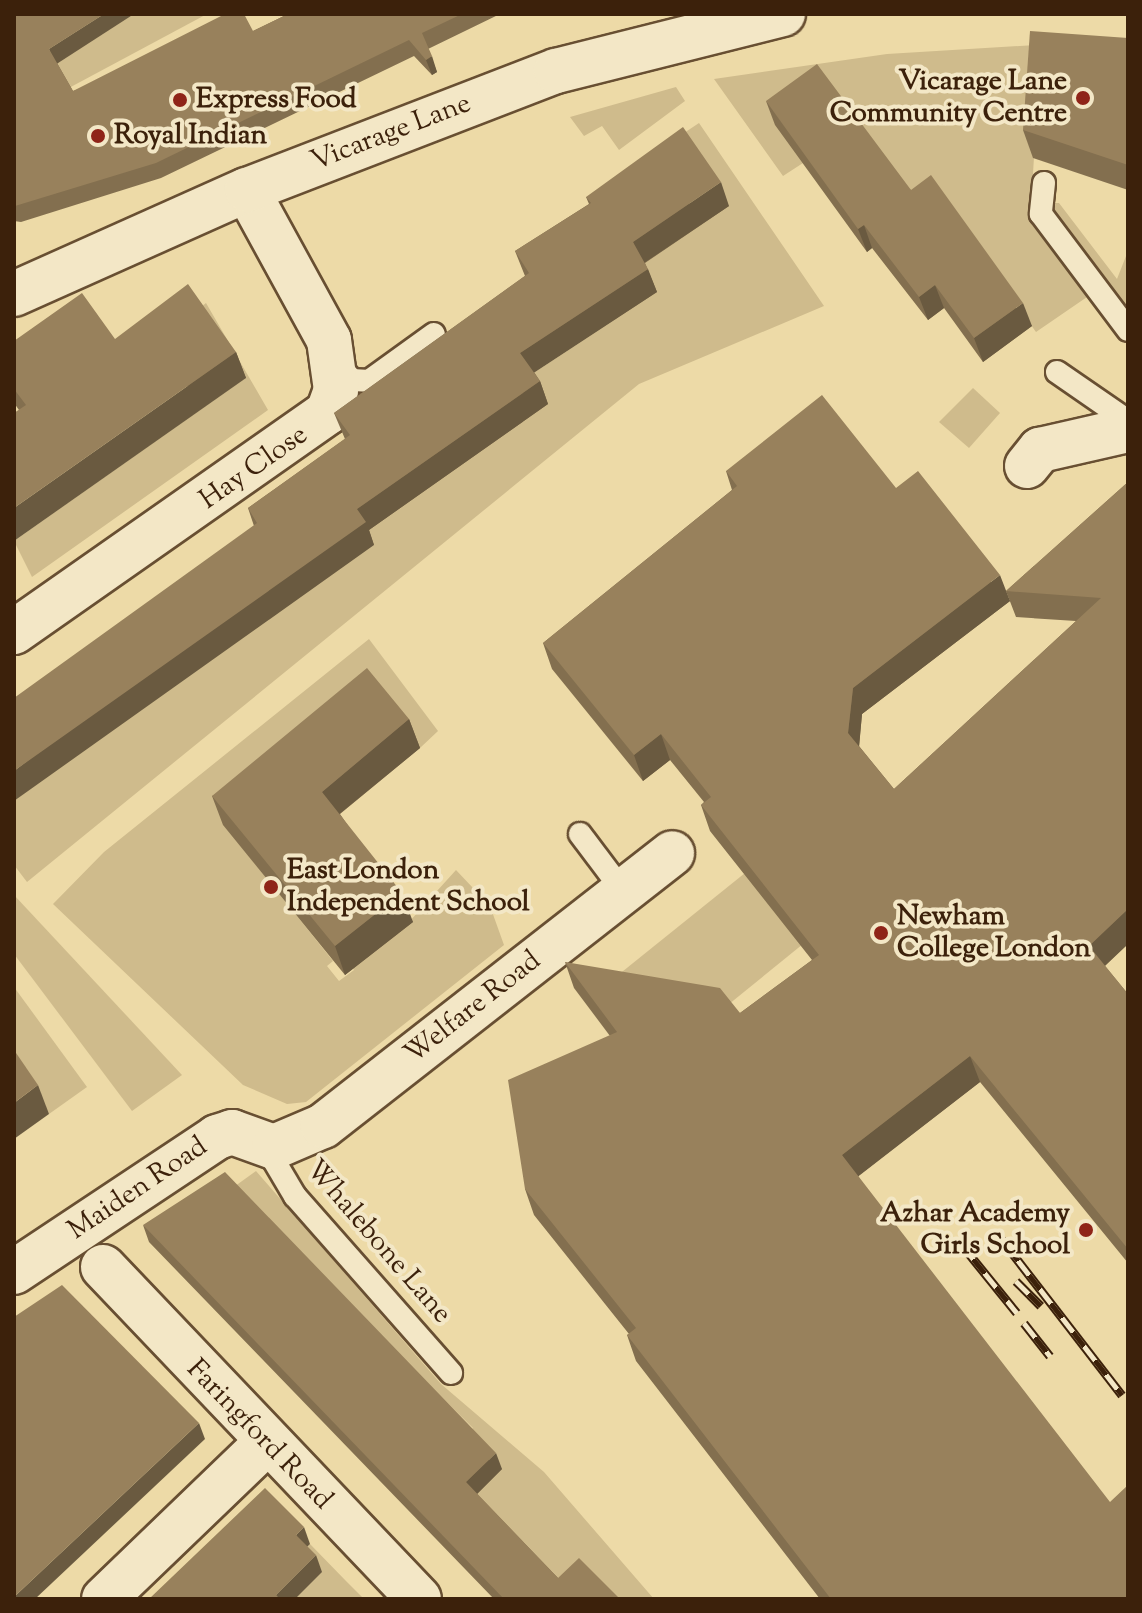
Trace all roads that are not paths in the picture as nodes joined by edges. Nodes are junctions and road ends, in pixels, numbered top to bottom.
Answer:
1 (783, 14) edge
2 (718, 21) edge
3 (1044, 183) dead end
4 (247, 190) junction
5 (14, 294) edge
6 (1128, 330) edge
7 (434, 334) dead end
8 (333, 360) junction
9 (1057, 372) dead end
10 (1128, 421) edge
11 (1128, 430) edge
12 (1027, 466) dead end
13 (14, 632) edge
14 (580, 834) dead end
15 (672, 853) dead end
16 (623, 891) junction
17 (266, 1147) junction
18 (103, 1267) dead end
19 (14, 1272) edge
20 (451, 1373) dead end
21 (265, 1444) junction
22 (104, 1599) edge
23 (419, 1599) edge

1 - 2 street, Vicarage Lane
2 - 4 street, Vicarage Lane
3 - 6 lane
4 - 5 street, Vicarage Lane
4 - 8 street
7 - 8 lane
8 - 13 street, Hay Close
9 - 10 lane
11 - 12 street
14 - 16 lane
15 - 16 street, Welfare Road
16 - 17 street, Welfare Road
17 - 19 street, Maiden Road
17 - 20 lane, Whalebone Lane
18 - 21 street, Faringford Road
21 - 22 street
21 - 23 street, Faringford Road

